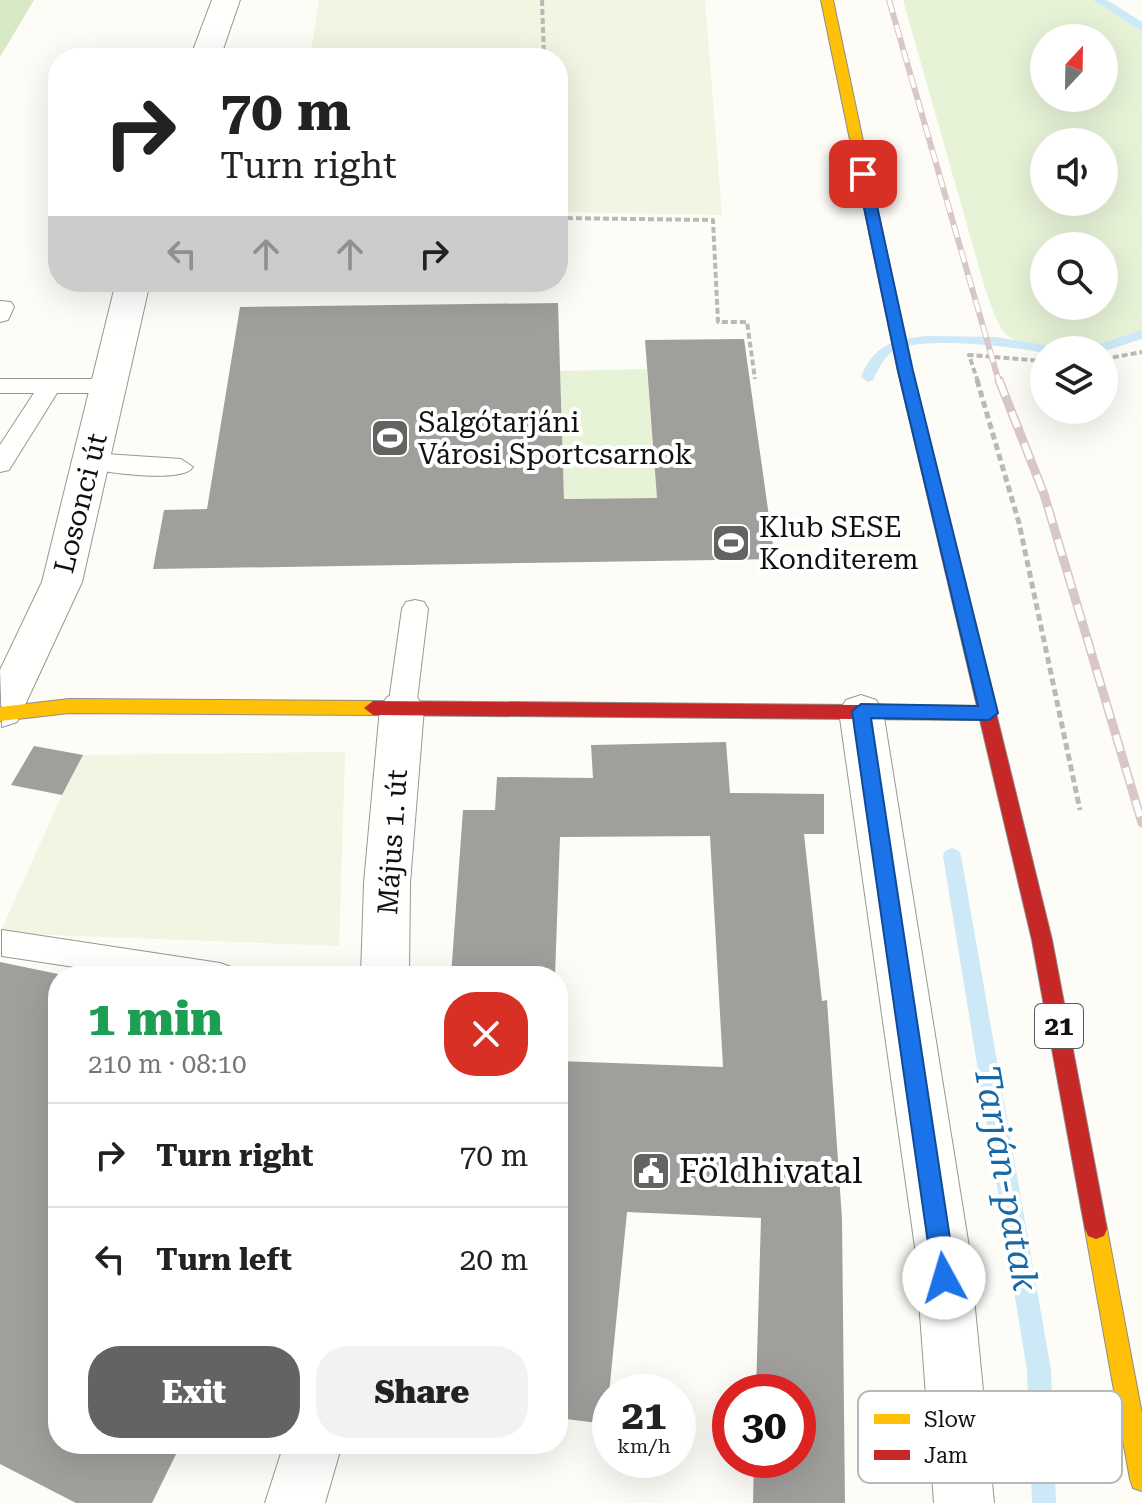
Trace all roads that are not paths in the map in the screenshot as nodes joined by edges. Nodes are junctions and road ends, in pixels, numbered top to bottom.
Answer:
1 (226, 0) edge
2 (827, 0) edge
3 (209, 48) edge
4 (131, 292) edge
5 (0, 386) edge
6 (50, 386) junction
7 (109, 386) junction
8 (90, 461) junction
9 (0, 464) edge
10 (181, 467) dead end
11 (415, 609) dead end
12 (861, 711) junction
13 (1, 712) edge
14 (989, 713) junction
15 (401, 720) junction
16 (2, 943) dead end
17 (154, 966) edge
18 (385, 966) edge
19 (954, 1391) edge
20 (310, 1454) edge
21 (1142, 1479) edge
22 (962, 1483) edge
23 (295, 1503) edge
24 (964, 1503) edge

1 - 3 street
2 - 14 main road, 21
4 - 7 street, Losonci út
5 - 6 lane
6 - 7 lane
6 - 9 lane
7 - 8 street, Losonci út
8 - 10 lane
8 - 13 street, Losonci út
11 - 15 lane
12 - 14 main road
12 - 15 main road
12 - 19 street
13 - 15 main road
14 - 21 main road, 21
15 - 18 street, Május 1. út
16 - 17 lane
20 - 23 street
22 - 24 street

